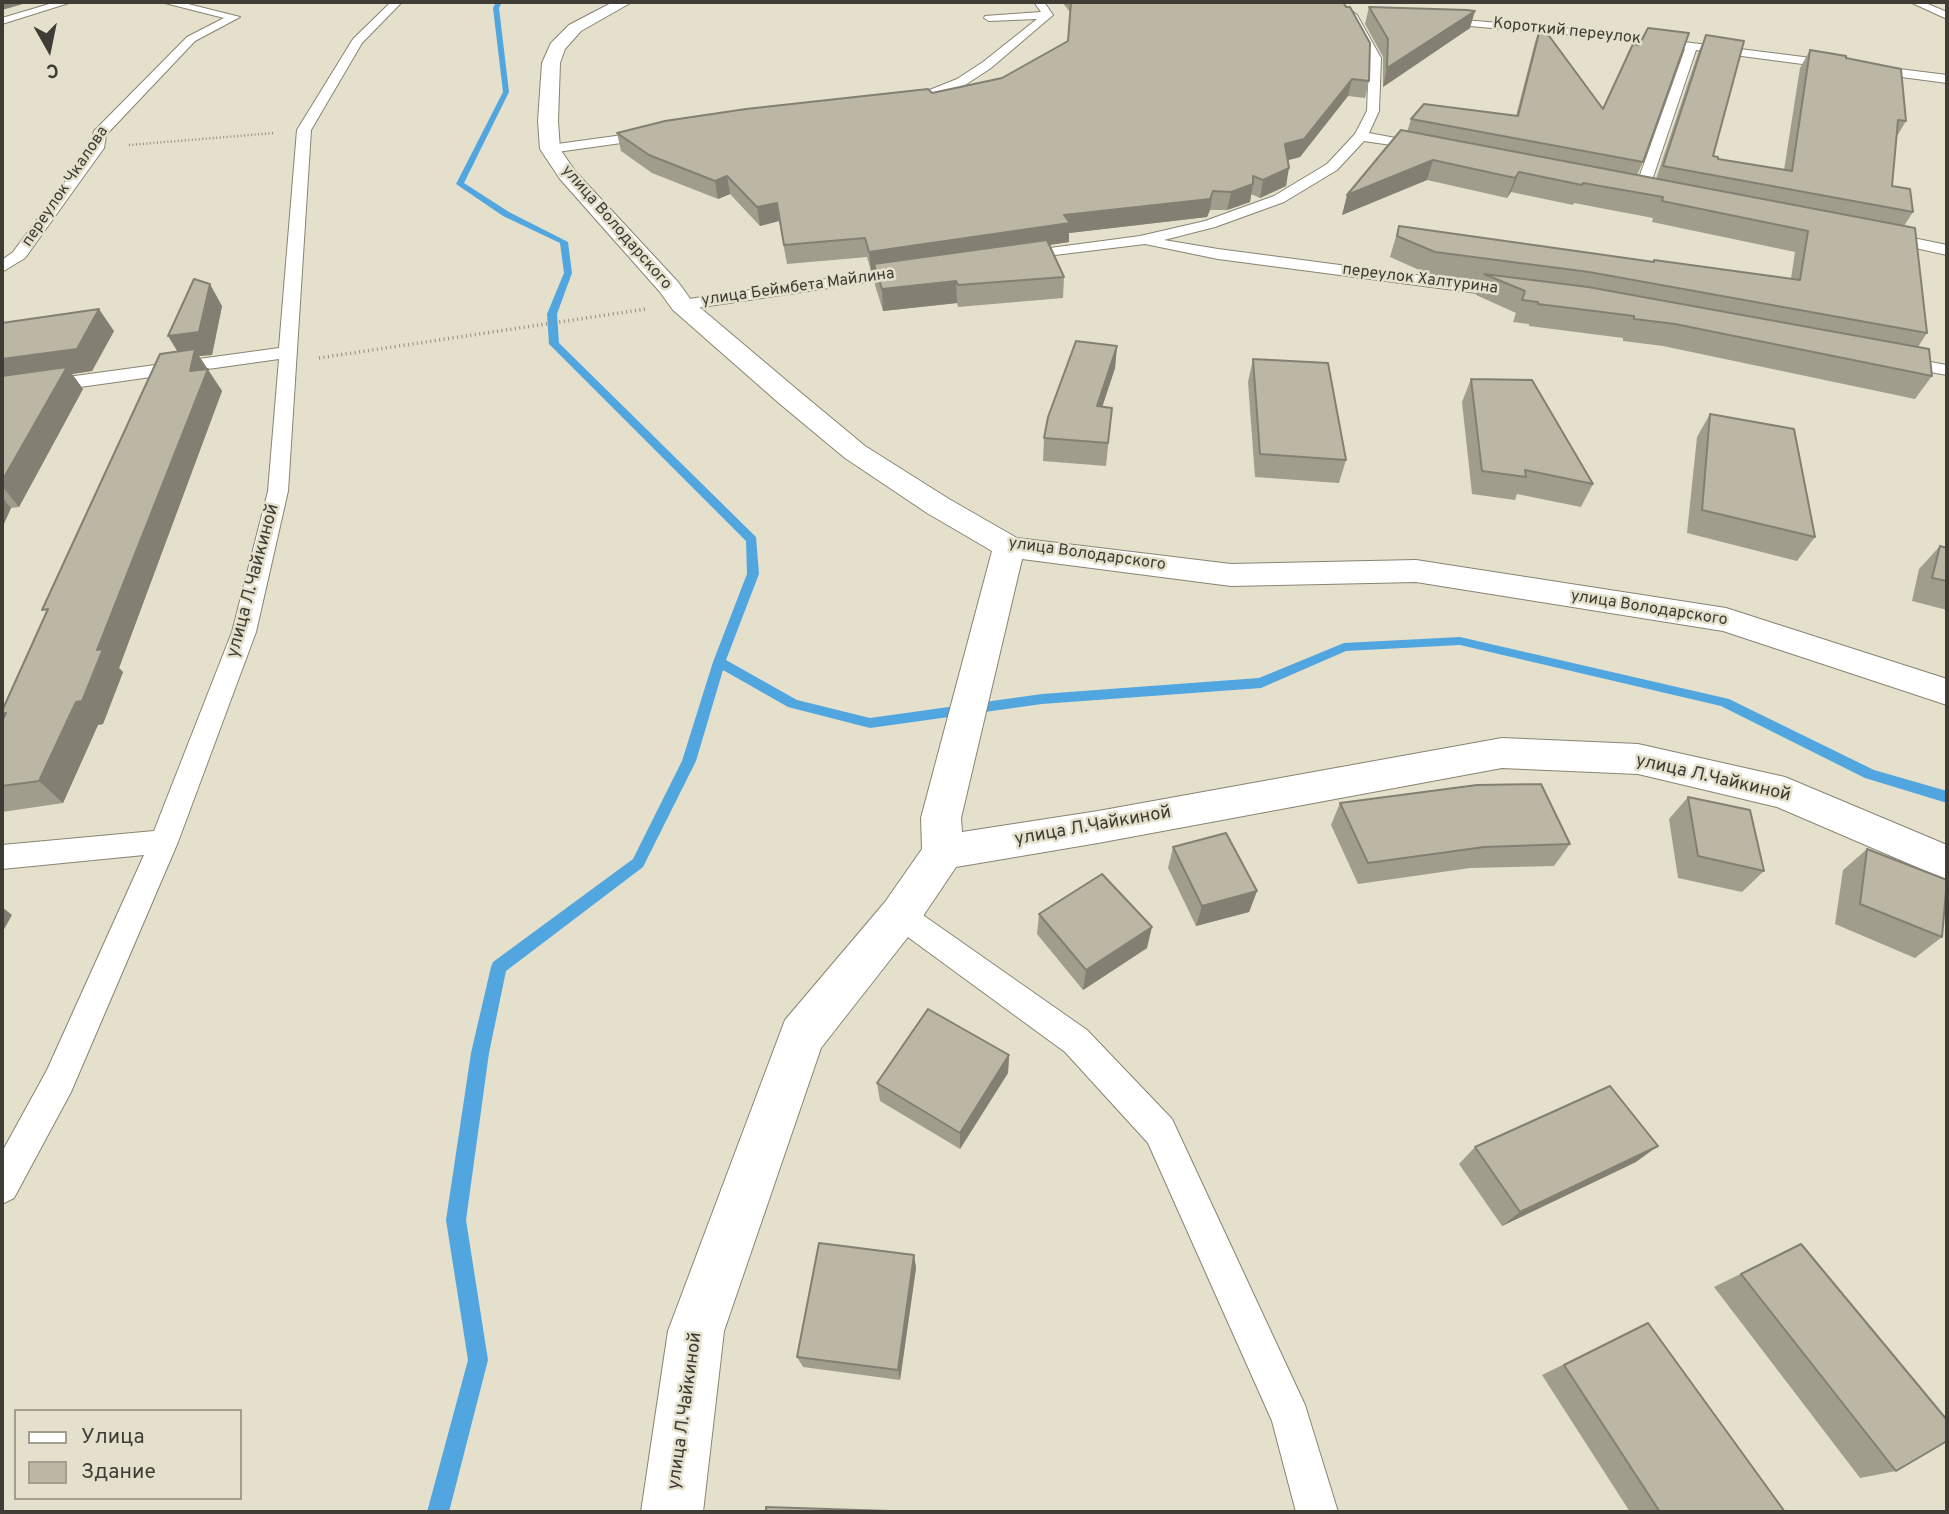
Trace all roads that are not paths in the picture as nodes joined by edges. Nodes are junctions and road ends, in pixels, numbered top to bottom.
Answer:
1 (67, 2) edge
2 (166, 2) edge
3 (397, 2) edge
4 (624, 2) edge
5 (1039, 2) edge
6 (1334, 2) edge
7 (1914, 2) edge
8 (1048, 15) junction
9 (1947, 16) edge
10 (989, 18) dead end
11 (1421, 20) edge
12 (2, 21) edge
13 (1692, 46) junction
14 (1947, 79) edge
15 (887, 102) edge
16 (671, 132) edge
17 (1361, 136) junction
18 (550, 149) junction
19 (1441, 151) edge
20 (1642, 189) edge
21 (1868, 234) edge
22 (1140, 241) junction
23 (1947, 250) edge
24 (1005, 259) edge
25 (2, 267) edge
26 (924, 270) edge
27 (1526, 294) edge
28 (682, 305) junction
29 (287, 357) junction
30 (1879, 358) edge
31 (1947, 370) edge
32 (2, 392) edge
33 (1009, 547) junction
34 (1947, 692) edge
35 (164, 842) junction
36 (943, 852) junction
37 (2, 857) edge
38 (1947, 863) edge
39 (900, 915) junction
40 (2, 1186) edge
41 (672, 1512) edge
42 (1317, 1512) edge

1 - 12 lane
2 - 25 lane, переулок Чкалова
3 - 29 lane, улица Л.Чайкиной
4 - 18 street, улица Володарского
5 - 8 lane
6 - 17 lane
7 - 9 lane
8 - 10 lane
8 - 15 lane
11 - 13 lane, Короткий переулок
13 - 14 lane, Короткий переулок
13 - 20 lane
16 - 18 lane
17 - 19 lane
17 - 22 lane
18 - 28 street, улица Володарского
21 - 23 lane
22 - 24 lane
22 - 27 lane, переулок Халтурина
26 - 28 lane, улица Беймбета Майлина
28 - 33 street, улица Володарского
29 - 32 lane
29 - 35 lane, улица Л.Чайкиной
30 - 31 lane
33 - 34 street, улица Володарского
33 - 36 street
35 - 37 lane
35 - 40 lane, улица Л.Чайкиной
36 - 38 street, улица Л.Чайкиной
36 - 39 street, улица Л.Чайкиной
39 - 41 street, улица Л.Чайкиной
39 - 42 lane

